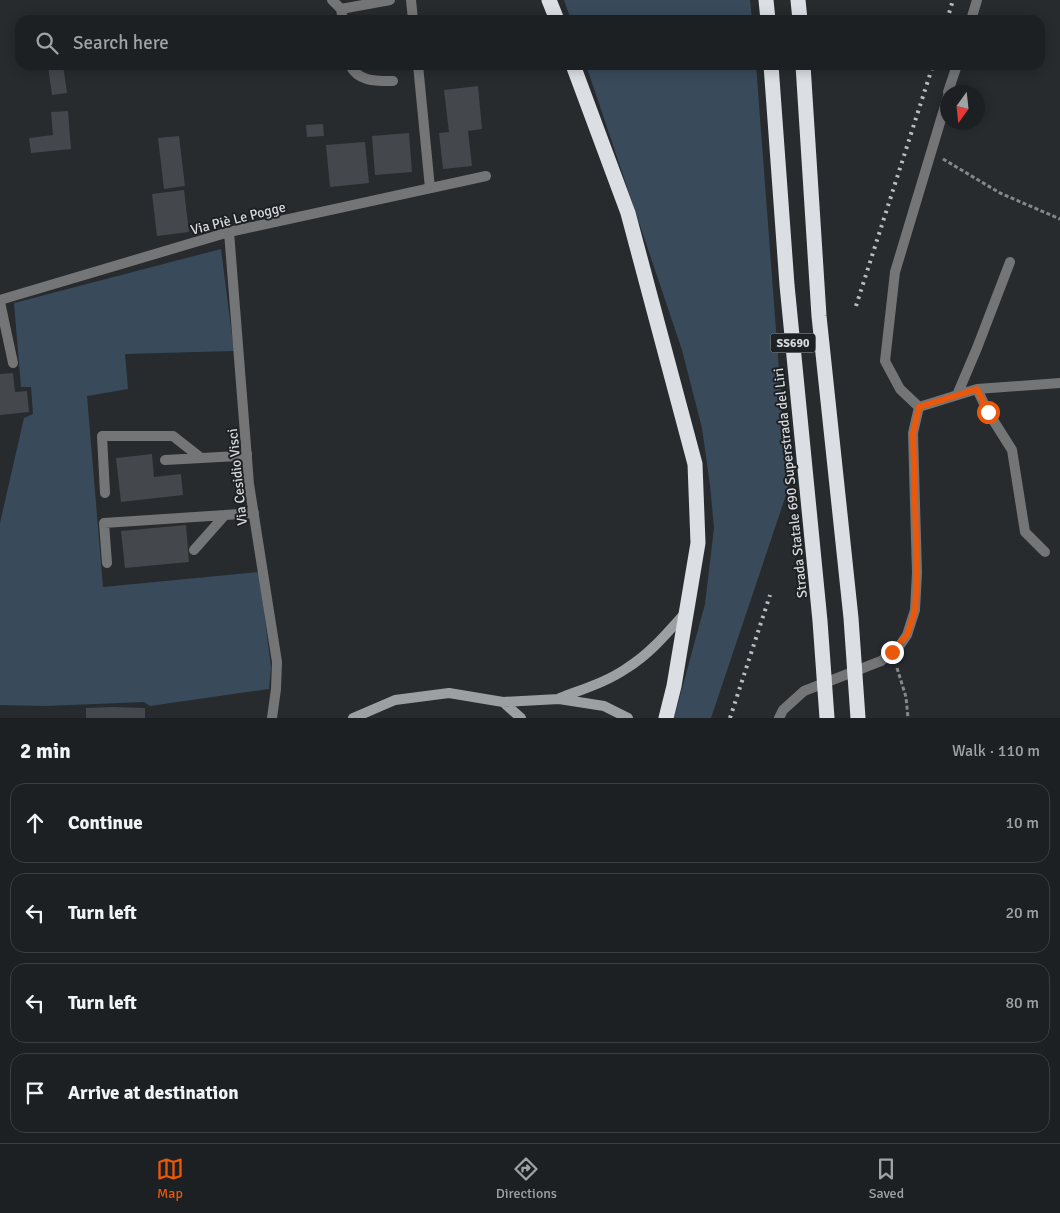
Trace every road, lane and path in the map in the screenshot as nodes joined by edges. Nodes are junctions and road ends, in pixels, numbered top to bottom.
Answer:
1 (332, 0) edge
2 (390, 0) edge
3 (411, 0) edge
4 (550, 0) edge
5 (766, 0) edge
6 (798, 0) edge
7 (977, 0) edge
8 (342, 9) junction
9 (343, 15) edge
10 (412, 15) edge
11 (555, 15) edge
12 (768, 15) edge
13 (800, 15) edge
14 (972, 15) edge
15 (354, 70) edge
16 (418, 70) edge
17 (575, 70) edge
18 (771, 70) edge
19 (803, 70) edge
20 (955, 70) edge
21 (393, 81) dead end
22 (951, 85) edge
23 (940, 120) edge
24 (930, 152) junction
25 (486, 176) dead end
26 (430, 188) junction
27 (1060, 219) edge
28 (228, 232) junction
29 (1010, 262) dead end
30 (0, 301) edge
31 (13, 363) dead end
32 (1060, 383) edge
33 (977, 389) junction
34 (957, 395) junction
35 (919, 407) junction
36 (247, 454) junction
37 (201, 458) junction
38 (165, 460) dead end
39 (105, 493) dead end
40 (254, 512) junction
41 (225, 515) junction
42 (194, 550) dead end
43 (1045, 552) dead end
44 (107, 563) dead end
45 (687, 611) junction
46 (892, 652) junction
47 (559, 699) junction
48 (503, 702) junction
49 (272, 718) edge
50 (353, 718) edge
51 (521, 718) edge
52 (628, 718) edge
53 (666, 718) edge
54 (779, 718) edge
55 (827, 718) edge
56 (858, 718) edge
57 (908, 718) edge

1 - 8 street
2 - 8 street
3 - 10 street
4 - 11 highway
5 - 12 highway
6 - 13 highway
7 - 14 street
8 - 9 street
15 - 21 street
16 - 26 street
17 - 45 highway
18 - 55 highway, Strada Statale 690 Superstrada del Liri / SS690
19 - 56 highway, SS690
20 - 22 street
23 - 24 street
24 - 27 path
24 - 35 street
25 - 26 street, Via Piè Le Pogge
26 - 28 street, Via Piè Le Pogge
28 - 30 street, Via Piè Le Pogge
28 - 36 street, Via Cesidio Visci
29 - 34 street
30 - 31 street
32 - 33 street
33 - 34 street
33 - 43 street
34 - 35 street
35 - 46 street
36 - 37 street
36 - 40 street, Via Cesidio Visci
37 - 38 street
37 - 39 street
40 - 41 street
40 - 49 street, Via Cesidio Visci
41 - 42 street
41 - 44 street
45 - 47 street
45 - 53 highway
46 - 54 street
46 - 57 path
47 - 48 street
47 - 52 street
48 - 50 street
48 - 51 street

